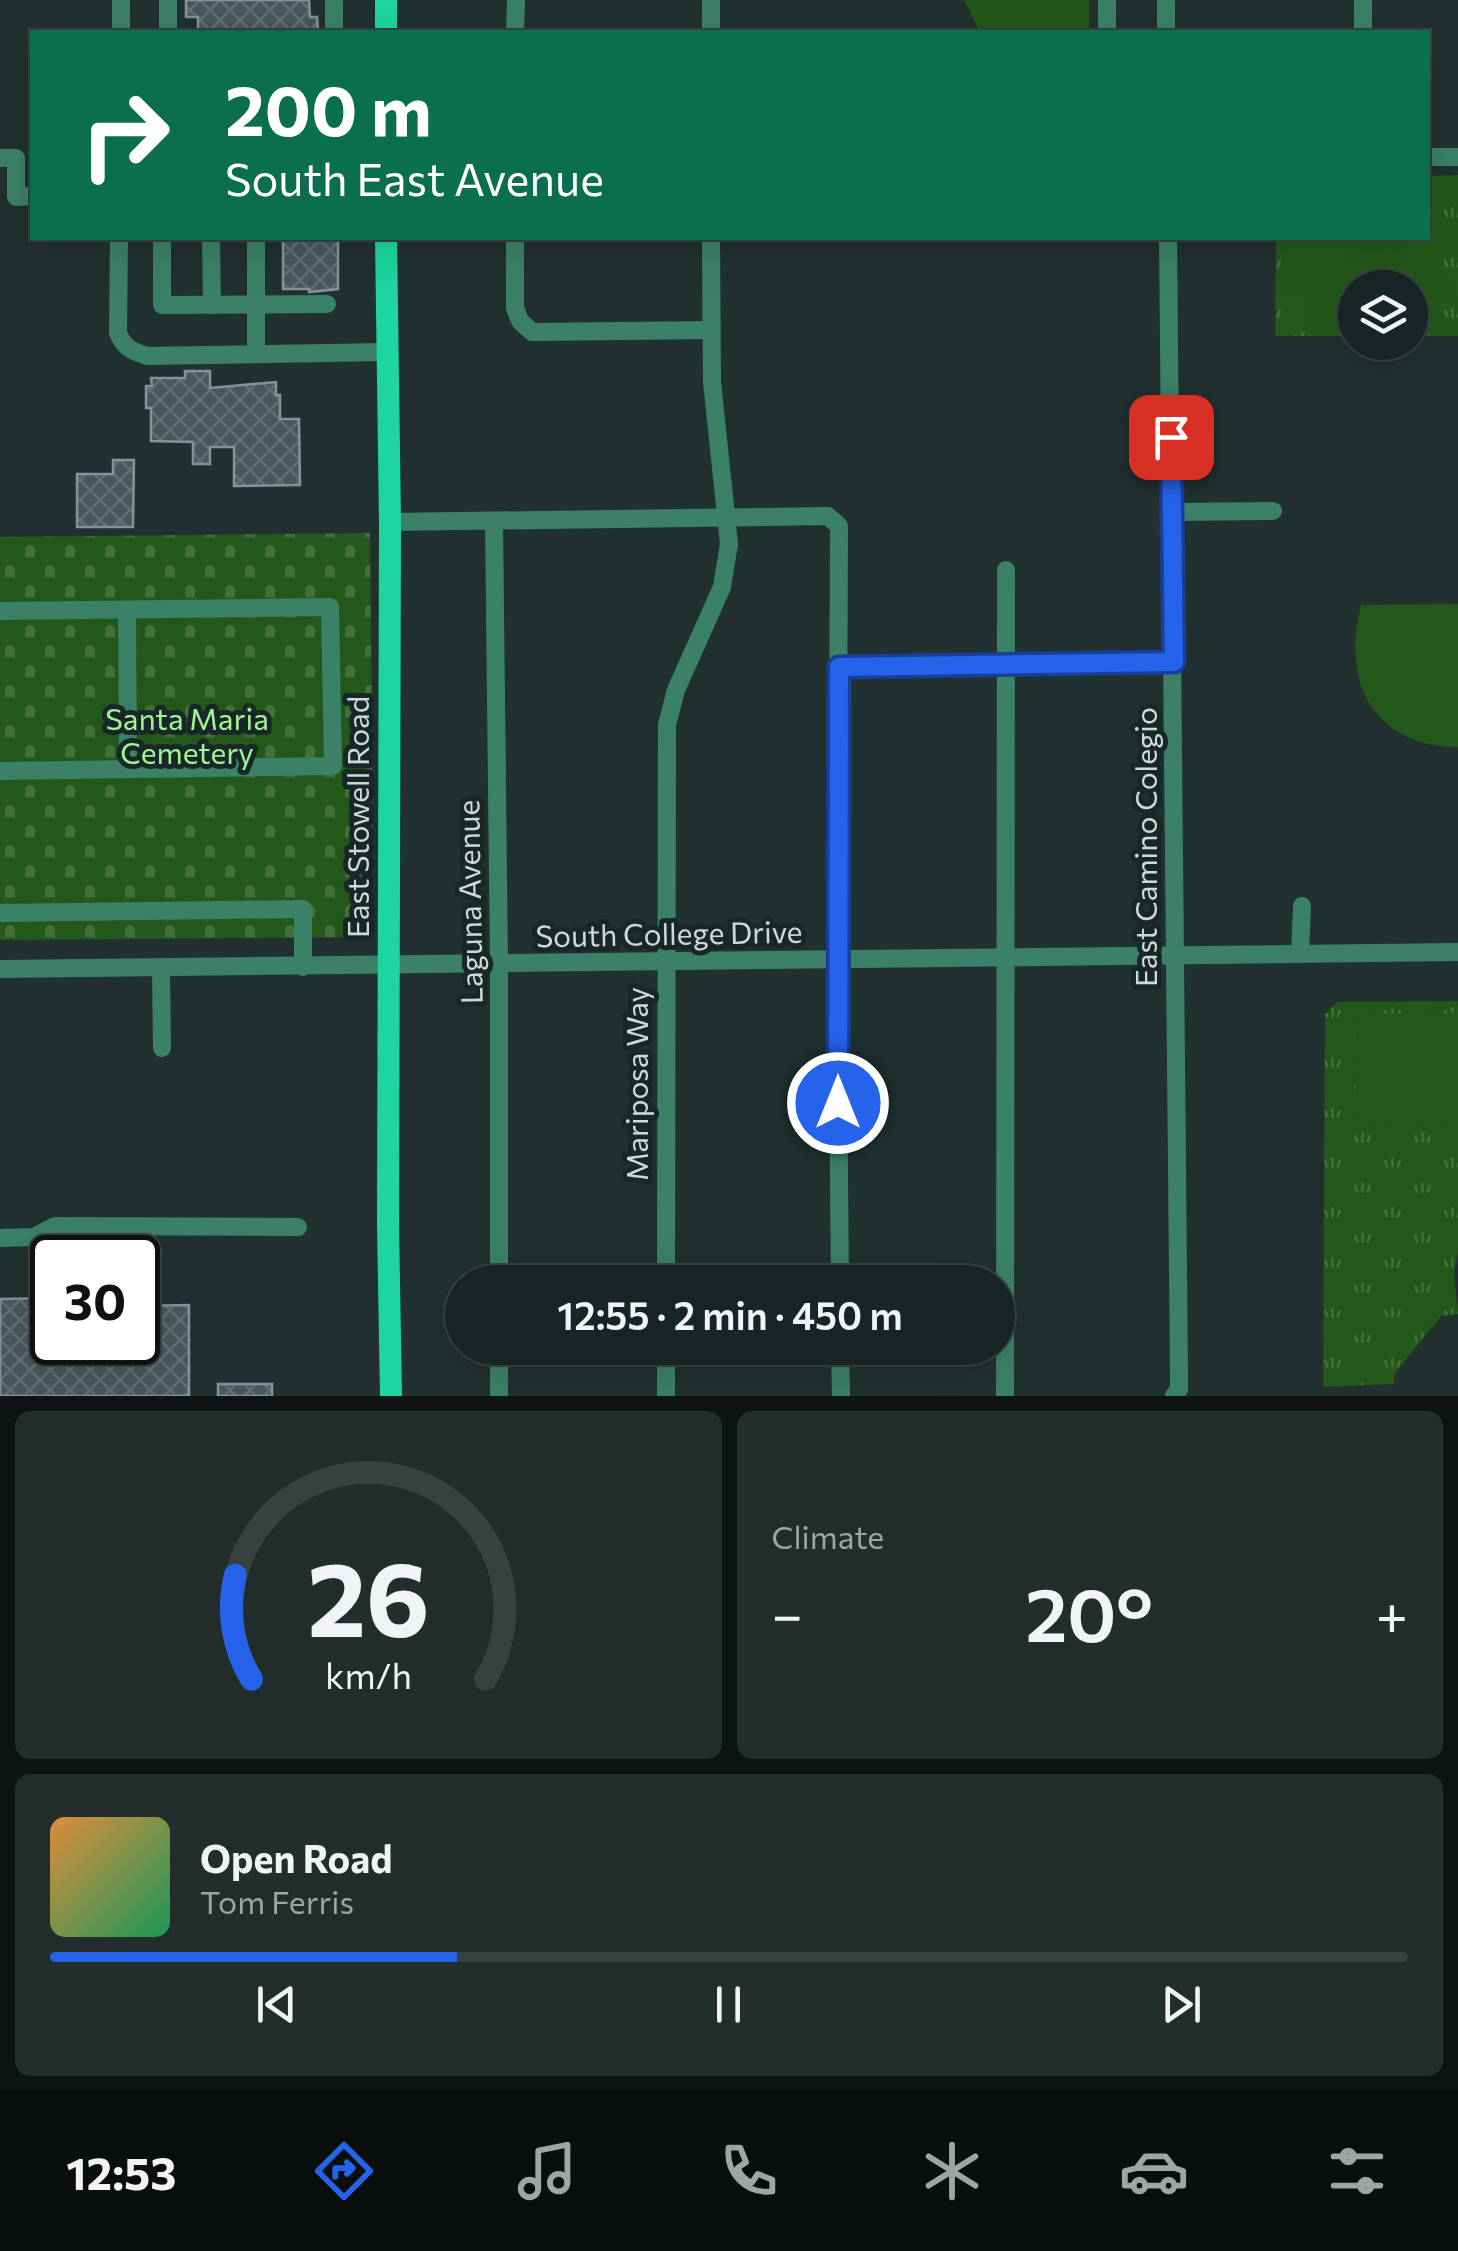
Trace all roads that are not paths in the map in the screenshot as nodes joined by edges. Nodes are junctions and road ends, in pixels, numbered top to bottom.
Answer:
1 (121, 0) edge
2 (334, 0) edge
3 (386, 0) edge
4 (516, 0) edge
5 (711, 0) edge
6 (1107, 0) edge
7 (1166, 0) edge
8 (1363, 0) edge
9 (168, 1) edge
10 (121, 30) edge
11 (168, 30) edge
12 (334, 30) edge
13 (386, 30) edge
14 (516, 30) edge
15 (711, 30) edge
16 (1108, 30) edge
17 (1166, 30) edge
18 (1362, 30) edge
19 (1430, 157) edge
20 (1458, 157) edge
21 (0, 158) edge
22 (16, 197) edge
23 (118, 240) edge
24 (162, 240) edge
25 (211, 240) edge
26 (256, 240) edge
27 (386, 240) edge
28 (515, 240) edge
29 (711, 240) edge
30 (1168, 240) edge
31 (327, 304) dead end
32 (212, 305) junction
33 (256, 306) junction
34 (711, 330) junction
35 (386, 352) junction
36 (256, 354) junction
37 (1273, 511) dead end
38 (1172, 512) junction
39 (728, 517) junction
40 (494, 521) junction
41 (390, 522) junction
42 (1006, 570) dead end
43 (127, 610) junction
44 (0, 611) edge
45 (1174, 662) junction
46 (1006, 666) junction
47 (839, 667) junction
48 (128, 769) junction
49 (0, 771) edge
50 (1302, 906) dead end
51 (0, 913) edge
52 (1458, 952) edge
53 (1300, 954) junction
54 (1174, 956) junction
55 (1006, 958) junction
56 (837, 960) junction
57 (666, 962) junction
58 (500, 964) junction
59 (303, 966) junction
60 (389, 966) junction
61 (161, 968) junction
62 (0, 970) edge
63 (162, 1048) dead end
64 (298, 1226) dead end
65 (0, 1238) edge
66 (499, 1265) edge
67 (666, 1265) edge
68 (840, 1265) edge
69 (499, 1365) edge
70 (666, 1365) edge
71 (840, 1365) edge
72 (391, 1396) edge
73 (499, 1396) edge
74 (666, 1396) edge
75 (841, 1396) edge
76 (1006, 1396) edge
77 (1174, 1396) edge

1 - 10 street
2 - 12 street
3 - 13 main road
4 - 14 street
5 - 15 street
6 - 16 street
7 - 17 street
8 - 18 street
9 - 11 street
19 - 20 street
21 - 22 street
23 - 36 street
24 - 32 street
25 - 32 street
26 - 33 street
27 - 35 main road, East Stowell Road
28 - 34 street
29 - 34 street, Mariposa Way
30 - 38 street, East Camino Colegio
31 - 33 street
32 - 33 street
33 - 36 street
34 - 39 street, Mariposa Way
35 - 36 street
35 - 41 main road, East Stowell Road
37 - 38 street
38 - 45 street, East Camino Colegio
39 - 40 street
39 - 47 street
39 - 57 street, Mariposa Way
40 - 41 street
40 - 58 street, Laguna Avenue
41 - 60 main road, East Stowell Road
42 - 46 street
43 - 44 street
43 - 48 street
43 - 48 street
45 - 46 street
45 - 54 street, East Camino Colegio
46 - 47 street
46 - 55 street
47 - 56 street
48 - 49 street
50 - 53 street
51 - 59 street
52 - 53 street, South College Drive
53 - 54 street, South College Drive
54 - 55 street, South College Drive
54 - 77 street, East Camino Colegio
55 - 56 street, South College Drive
55 - 76 street
56 - 57 street, South College Drive
56 - 68 street
57 - 58 street, South College Drive
57 - 67 street, Mariposa Way
58 - 60 street, South College Drive
58 - 66 street, Laguna Avenue
59 - 60 street, South College Drive
59 - 61 street, South College Drive
60 - 72 main road, East Stowell Road
61 - 62 street, South College Drive
61 - 63 street
64 - 65 street
69 - 73 street
70 - 74 street
71 - 75 street

